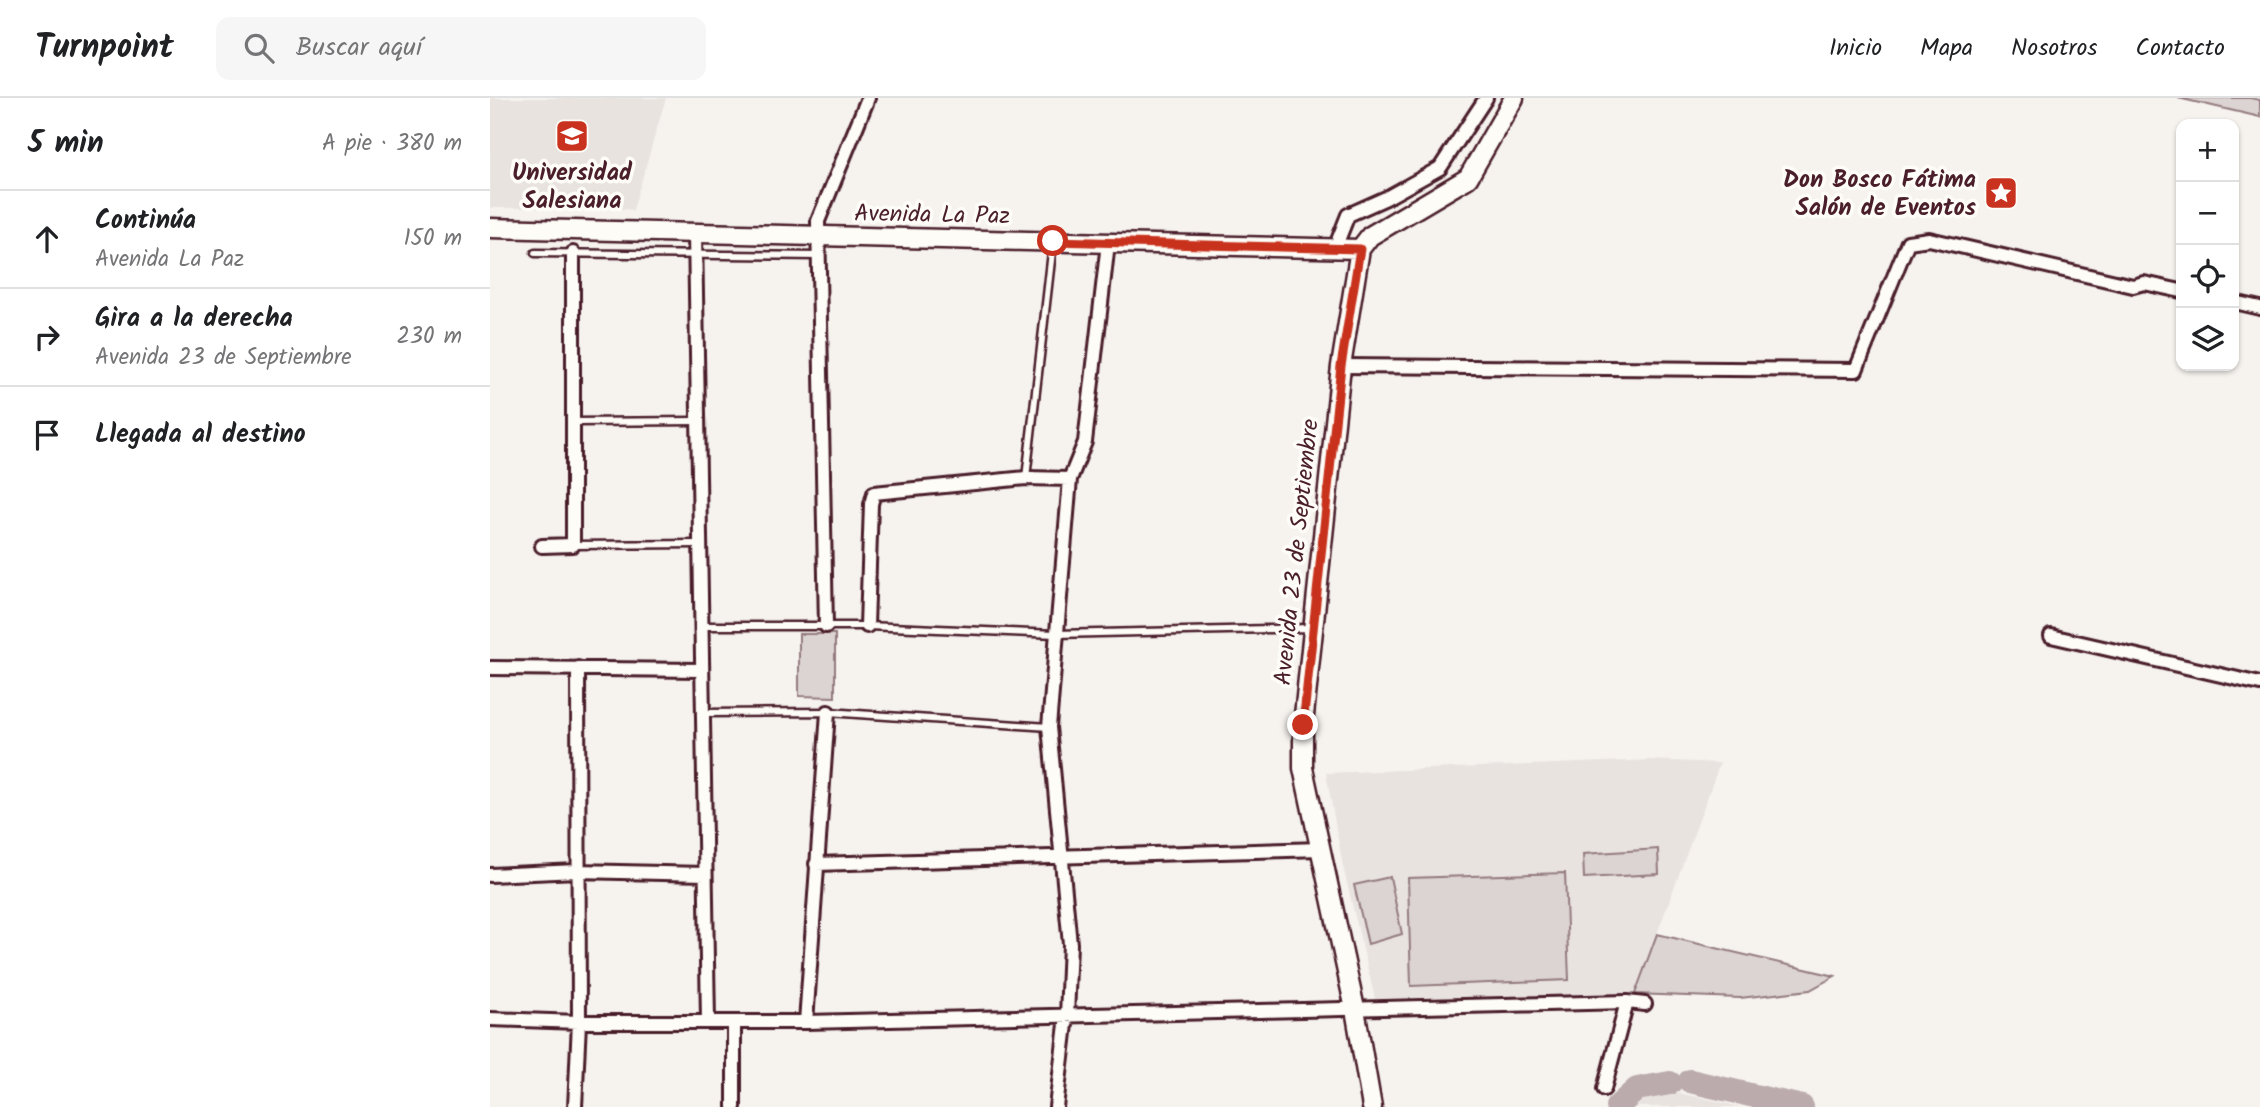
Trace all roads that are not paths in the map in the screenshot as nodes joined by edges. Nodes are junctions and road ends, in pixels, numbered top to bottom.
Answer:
1 (868, 98) edge
2 (1486, 98) edge
3 (1514, 98) edge
4 (490, 228) edge
5 (695, 233) junction
6 (820, 236) junction
7 (1053, 241) junction
8 (1108, 243) junction
9 (1335, 248) junction
10 (1360, 249) junction
11 (536, 253) dead end
12 (573, 253) junction
13 (695, 254) junction
14 (820, 256) junction
15 (2176, 290) edge
16 (2239, 303) edge
17 (2260, 308) edge
18 (1341, 366) junction
19 (698, 421) junction
20 (574, 422) junction
21 (1026, 478) junction
22 (1070, 479) junction
23 (700, 544) junction
24 (542, 545) dead end
25 (573, 545) junction
26 (701, 626) junction
27 (826, 626) junction
28 (867, 626) junction
29 (1312, 628) junction
30 (1056, 634) junction
31 (2051, 636) dead end
32 (490, 668) edge
33 (578, 668) junction
34 (702, 670) junction
35 (2260, 684) edge
36 (828, 712) junction
37 (703, 713) junction
38 (1049, 727) junction
39 (1321, 849) junction
40 (1061, 856) junction
41 (816, 864) junction
42 (577, 871) junction
43 (705, 874) junction
44 (490, 875) edge
45 (1627, 1002) junction
46 (1645, 1004) dead end
47 (1355, 1009) junction
48 (1067, 1016) junction
49 (490, 1019) edge
50 (708, 1021) junction
51 (579, 1022) junction
52 (806, 1022) junction
53 (734, 1023) junction
54 (1604, 1089) dead end
55 (575, 1107) edge
56 (734, 1107) edge
57 (1056, 1107) edge
58 (1372, 1107) edge

1 - 6 street
2 - 9 street
3 - 10 main road
4 - 5 main road, Avenida La Paz
5 - 6 main road, Avenida La Paz
5 - 13 street
6 - 7 main road, Avenida La Paz
6 - 14 street
7 - 8 main road, Avenida La Paz
7 - 21 lane
8 - 9 main road, Avenida La Paz
8 - 22 street
9 - 10 main road, Avenida La Paz
10 - 18 main road, Avenida 23 de Septiembre
11 - 12 lane
12 - 13 lane
12 - 20 street
13 - 14 lane
13 - 19 street
14 - 27 street
15 - 18 street
16 - 17 street
18 - 29 main road, Avenida 23 de Septiembre
19 - 20 lane
19 - 23 street
20 - 25 street
21 - 22 street
21 - 28 street
22 - 30 street
23 - 25 lane
23 - 26 street
24 - 25 street
26 - 27 lane
26 - 34 street
27 - 28 lane
28 - 30 lane
29 - 30 lane
29 - 39 main road, Avenida 23 de Septiembre
30 - 38 street
31 - 35 street
32 - 33 street
33 - 34 street
33 - 42 street
34 - 37 street
36 - 37 lane
36 - 38 lane
36 - 41 street
37 - 43 street
38 - 40 street
39 - 40 street
39 - 47 main road, Avenida 23 de Septiembre
40 - 41 street
40 - 48 street
41 - 52 street
42 - 43 street
42 - 44 street
42 - 51 street
43 - 50 street
45 - 46 street
45 - 47 street
45 - 54 street
47 - 48 street
47 - 58 main road, Avenida 23 de Septiembre
48 - 52 street
48 - 57 street
49 - 51 street
50 - 51 street
50 - 53 street
51 - 55 street
52 - 53 street
53 - 56 street

